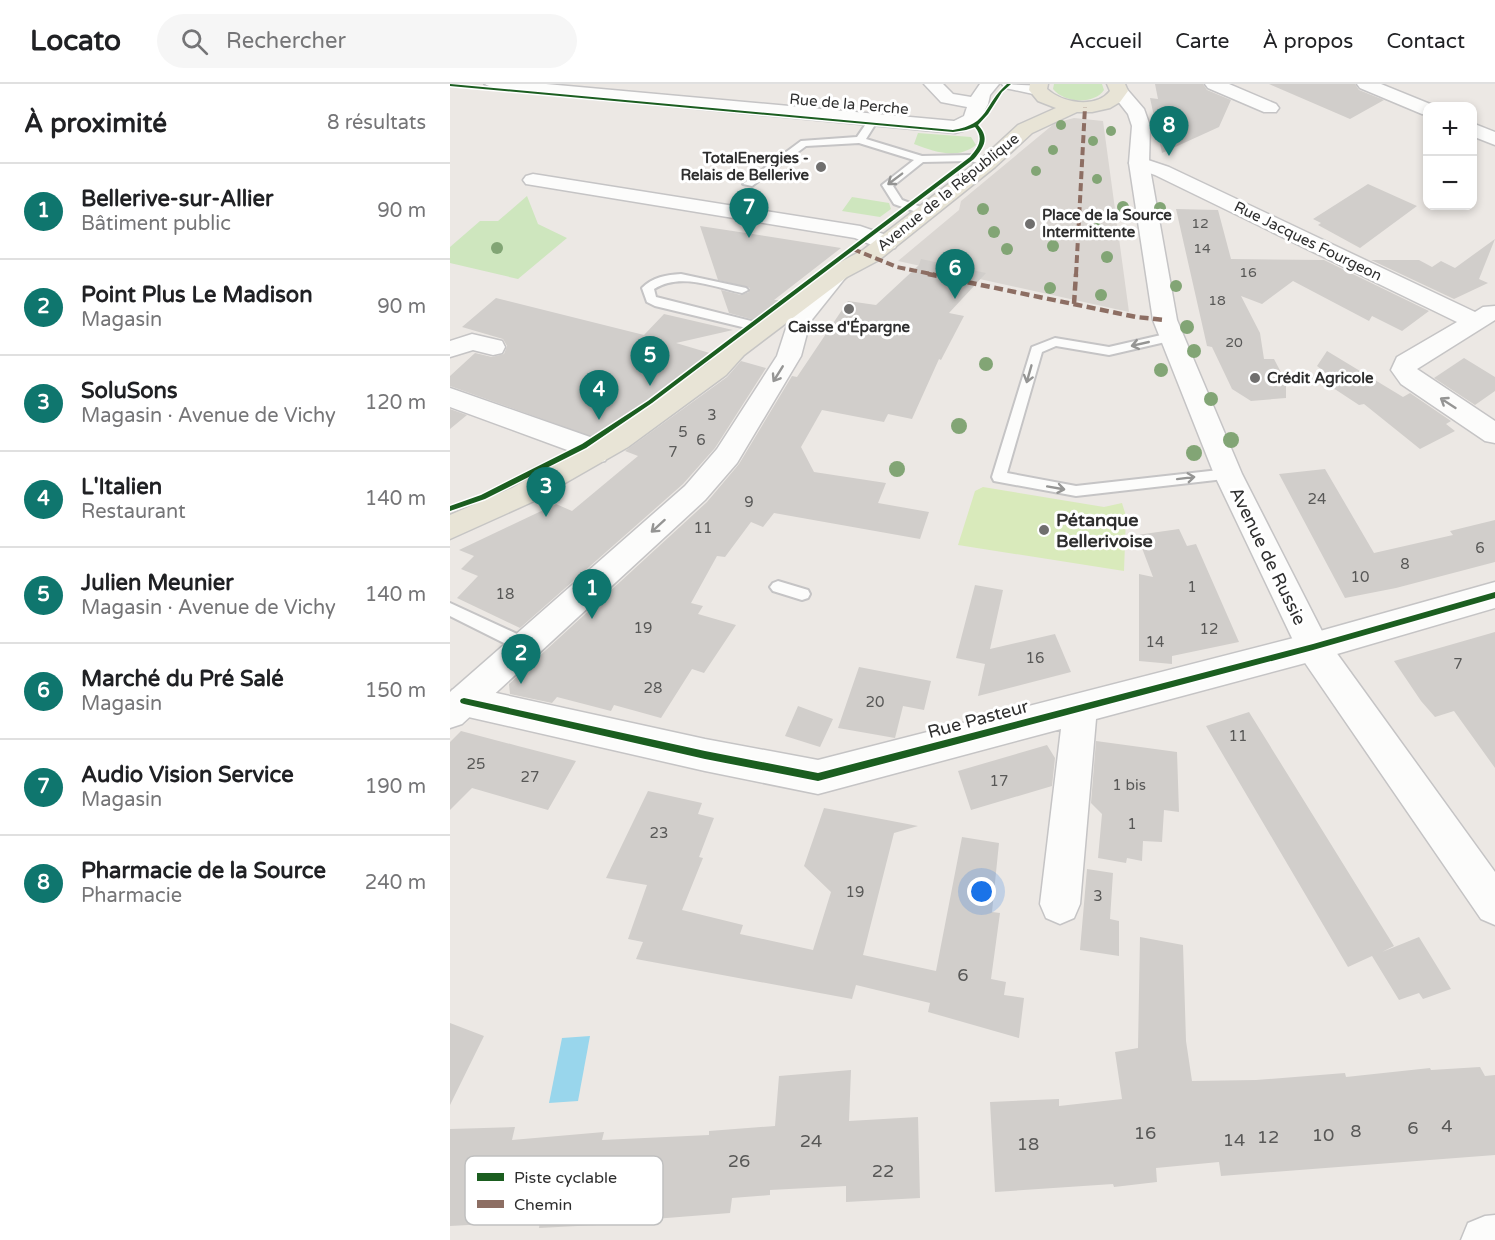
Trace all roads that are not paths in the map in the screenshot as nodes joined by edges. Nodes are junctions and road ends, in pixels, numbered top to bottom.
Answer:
1 (489, 84) edge
2 (1011, 84) edge
3 (1214, 84) edge
4 (1366, 84) edge
5 (934, 85) edge
6 (510, 86) joint
7 (1118, 88) edge
8 (1040, 89) edge
9 (988, 91) edge
10 (685, 93) edge
11 (1095, 106) junction
12 (1074, 107) junction
13 (1270, 108) dead end
14 (1423, 108) edge
15 (873, 120) junction
16 (1025, 129) junction
17 (1477, 131) edge
18 (1495, 139) edge
19 (860, 140) junction
20 (921, 159) junction
21 (988, 163) junction
22 (1139, 163) junction
23 (533, 180) dead end
24 (748, 184) dead end
25 (925, 212) junction
26 (879, 249) junction
27 (839, 272) junction
28 (742, 290) dead end
29 (1485, 315) edge
30 (798, 321) junction
31 (763, 328) junction
32 (1170, 337) junction
33 (493, 347) dead end
34 (450, 349) edge
35 (717, 369) junction
36 (450, 397) edge
37 (1495, 434) edge
38 (595, 454) junction
39 (1228, 474) junction
40 (450, 528) edge
41 (778, 587) dead end
42 (802, 594) dead end
43 (1495, 596) edge
44 (450, 609) edge
45 (524, 645) junction
46 (1313, 647) junction
47 (457, 707) edge
48 (1080, 708) junction
49 (1060, 904) dead end
50 (1495, 904) edge
51 (1495, 1239) edge
52 (1485, 1240) edge

1 - 6 lane, Rue de la Perche
2 - 8 street
3 - 13 street
4 - 14 street
5 - 9 street
6 - 10 street, Rue de la Perche
7 - 11 main road
7 - 22 street, Avenue de Russie
8 - 12 main road
8 - 16 main road, Avenue de la République
9 - 15 street, Rue de la Perche
10 - 15 street, Rue de la Perche
11 - 12 main road
11 - 22 street, Avenue de Russie
12 - 16 main road, Avenue de la République
15 - 19 lane
16 - 21 main road, Avenue de la République
17 - 18 street
19 - 20 lane
19 - 24 lane
20 - 21 lane
20 -> 25 lane
21 - 25 main road, Avenue de la République
22 - 29 street, Rue Jacques Fourgeon
22 - 32 street, Avenue de Russie
23 - 26 street
25 - 26 main road, Avenue de la République
26 - 27 main road
26 - 30 main road
27 - 30 street
27 - 31 main road
28 - 31 lane
37 -> 29 street
30 - 35 main road
30 -> 45 street
31 - 35 main road
32 - 39 street, Avenue de Russie
32 -> 39 lane
33 - 34 street
35 - 38 main road
36 - 38 street
38 - 40 main road
39 - 46 street, Avenue de Russie
41 - 42 lane
43 - 46 street, Rue Pasteur
44 - 45 lane
45 - 47 street
46 - 48 street, Rue Pasteur
46 - 50 street, Avenue de Russie
47 - 48 street, Rue Pasteur
48 - 49 street
51 - 52 street

